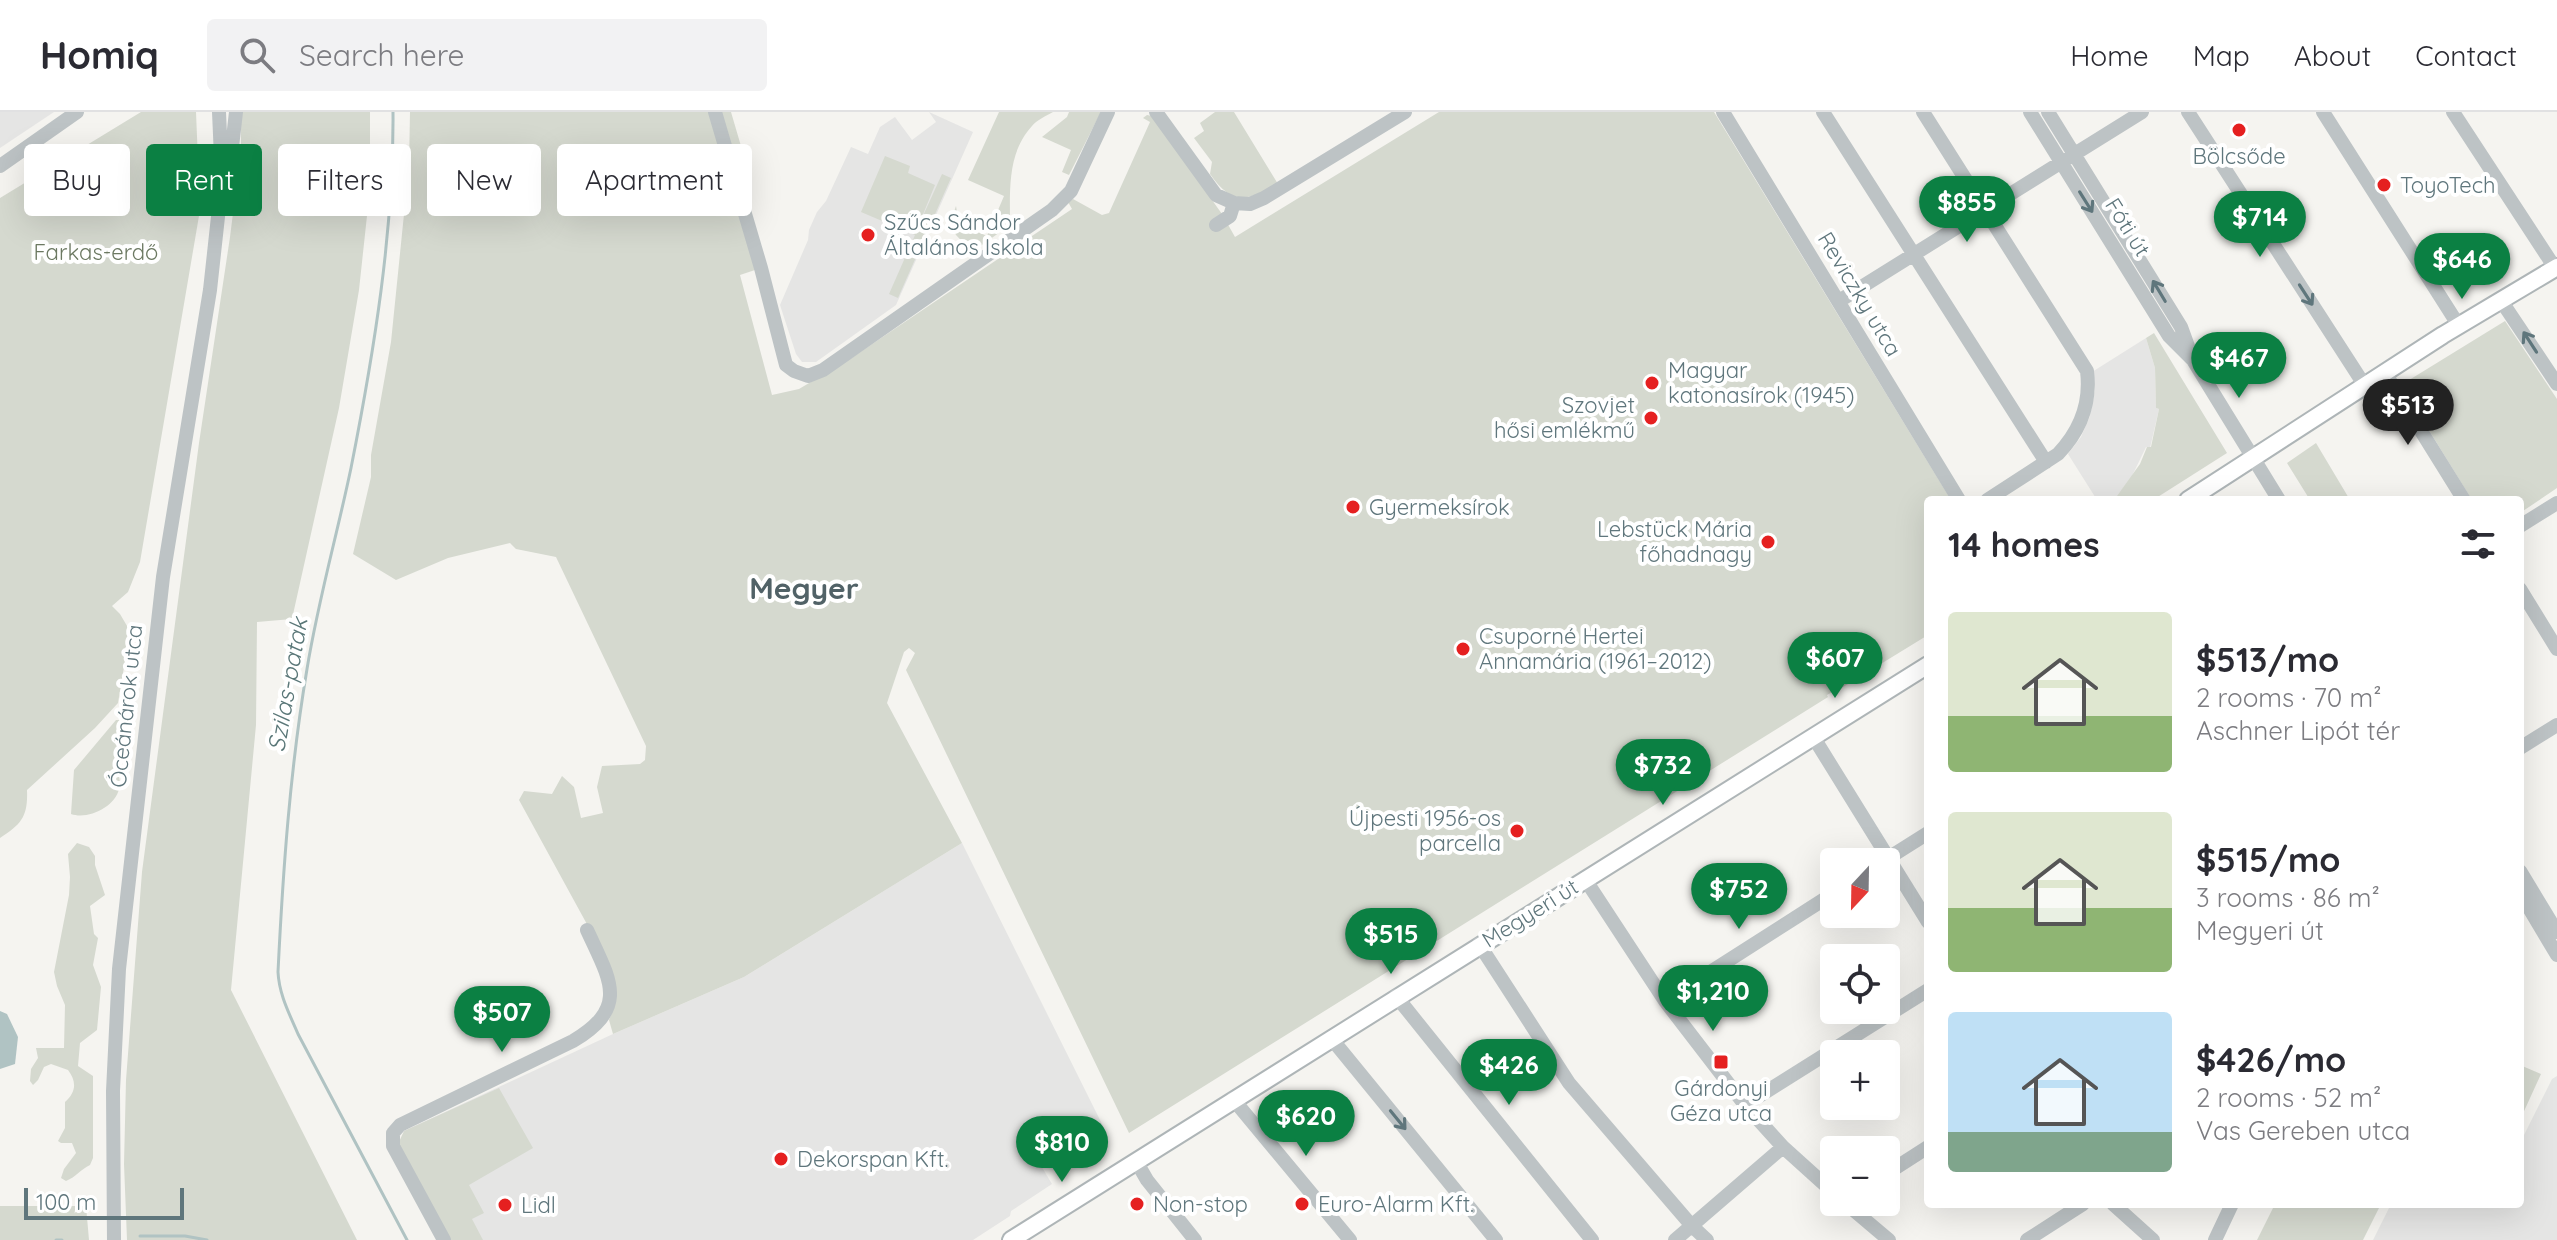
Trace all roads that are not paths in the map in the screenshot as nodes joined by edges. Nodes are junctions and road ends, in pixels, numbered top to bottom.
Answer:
1 (77, 112) edge
2 (219, 112) edge
3 (236, 112) edge
4 (715, 112) edge
5 (1108, 112) edge
6 (1156, 112) edge
7 (1405, 112) edge
8 (1723, 112) edge
9 (1823, 112) edge
10 (1923, 112) edge
11 (2030, 112) edge
12 (2048, 112) edge
13 (2142, 112) edge
14 (2188, 112) edge
15 (2323, 112) edge
16 (2453, 112) edge
17 (1388, 117) edge
18 (220, 144) edge
19 (232, 144) edge
20 (2068, 158) junction
21 (0, 166) edge
22 (1234, 203) junction
23 (1985, 210) junction
24 (218, 216) edge
25 (1216, 225) dead end
26 (1914, 254) junction
27 (2556, 267) edge
28 (1839, 301) junction
29 (2502, 302) junction
30 (2459, 326) junction
31 (2385, 373) junction
32 (2557, 384) edge
33 (2365, 386) junction
34 (2252, 459) junction
35 (2046, 462) junction
36 (1957, 496) edge
37 (1993, 496) edge
38 (2194, 496) edge
39 (2276, 496) edge
40 (2462, 496) edge
41 (2557, 503) edge
42 (2524, 524) edge
43 (2524, 595) edge
44 (2557, 649) edge
45 (1924, 668) edge
46 (2557, 725) edge
47 (1814, 738) junction
48 (2524, 746) edge
49 (1924, 836) edge
50 (1879, 848) edge
51 (1900, 851) edge
52 (2524, 878) edge
53 (1585, 879) junction
54 (1900, 881) edge
55 (2524, 899) edge
56 (1820, 902) edge
57 (1924, 916) edge
58 (587, 930) dead end
59 (2557, 932) edge
60 (1479, 944) junction
61 (2555, 948) edge
62 (1924, 993) edge
63 (1396, 996) junction
64 (1665, 1001) junction
65 (1331, 1038) junction
66 (1233, 1099) junction
67 (1745, 1105) junction
68 (1783, 1147) junction
69 (1924, 1150) edge
70 (1136, 1161) junction
71 (1900, 1165) edge
72 (1820, 1180) edge
73 (2077, 1208) edge
74 (2117, 1208) edge
75 (2230, 1208) edge
76 (1861, 1216) edge
77 (1692, 1226) junction
78 (114, 1240) edge
79 (444, 1240) edge
80 (1011, 1240) edge
81 (1195, 1240) edge
82 (1350, 1240) edge
83 (1496, 1240) edge
84 (1592, 1240) edge
85 (1675, 1240) edge
86 (1707, 1240) edge
87 (1889, 1240) edge
88 (2027, 1240) edge
89 (2153, 1240) edge
90 (2215, 1240) edge

1 - 21 street
2 - 18 street, Óceánárok utca
3 - 19 street, Óceánárok utca
4 - 5 street
6 - 22 street
7 - 17 street
8 - 28 street, Reviczky utca
9 - 26 street
10 - 23 street
11 - 20 street, Fóti út
12 - 20 street, Fóti út
13 - 20 street
14 -> 33 street
15 - 30 street
16 - 27 street
17 - 22 street
20 - 23 street
20 - 34 street, Fóti út
22 - 25 street
23 - 26 street
23 - 35 street
24 - 78 street, Óceánárok utca
26 - 28 street
26 - 35 street
27 - 29 main road
28 - 36 street, Reviczky utca
29 - 30 main road
32 -> 29 street
30 - 31 main road
31 - 33 main road
31 - 40 street
33 - 34 main road
34 - 38 main road
34 - 39 street, Fóti út
35 - 37 street
41 - 42 street
43 - 44 street
45 - 47 main road, Megyeri út
46 - 48 street
47 - 50 street
47 - 53 main road, Megyeri út
49 - 51 street
52 - 59 street
53 - 60 main road, Megyeri út
53 - 64 street
54 - 57 street
55 - 61 street
56 - 64 street
58 - 79 street
60 - 63 main road, Megyeri út
60 - 77 street
62 - 67 street
63 - 65 main road, Megyeri út
63 - 84 street
64 - 67 street
65 - 66 main road, Megyeri út
65 -> 83 street
66 - 70 main road, Megyeri út
66 - 82 street
67 - 68 street
68 - 72 street
68 - 77 street
69 - 71 street
70 - 80 main road, Megyeri út
70 - 81 street
73 - 88 street
74 - 89 street
75 - 90 street
76 - 87 street
77 - 85 street
77 - 86 street

